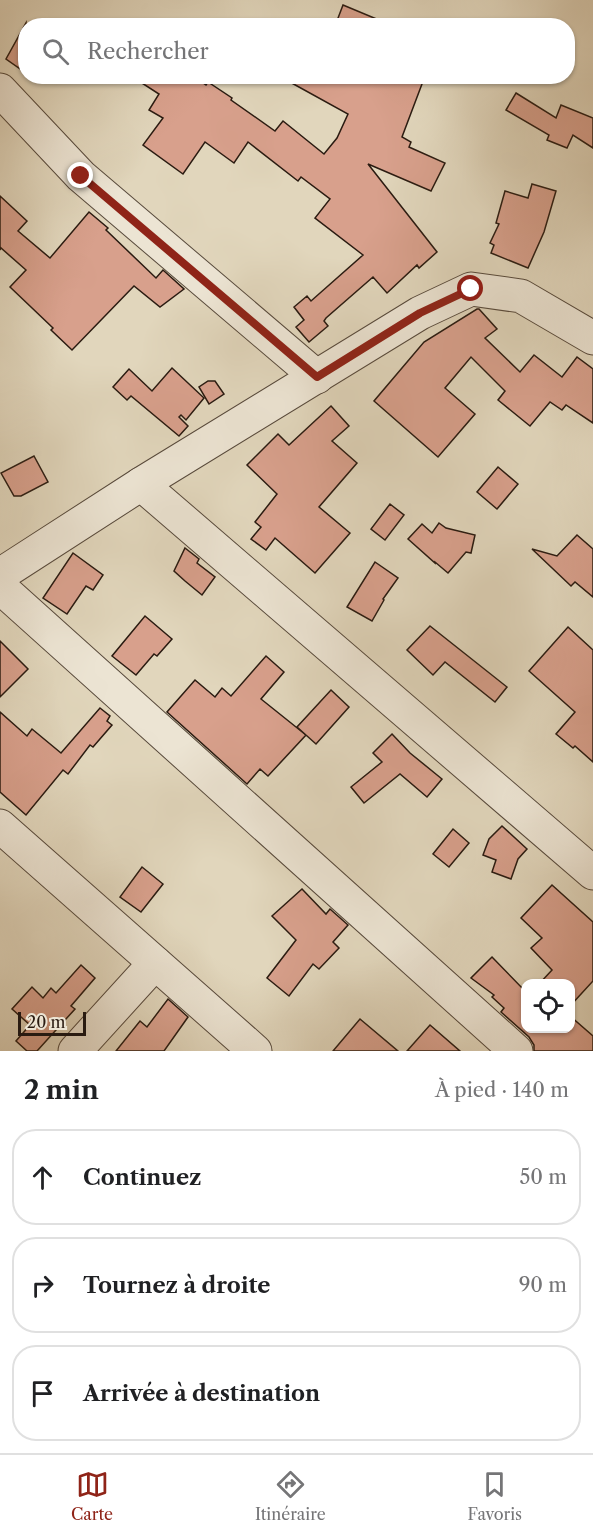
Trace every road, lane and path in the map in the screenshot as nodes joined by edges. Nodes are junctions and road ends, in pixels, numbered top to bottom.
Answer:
1 (0, 90) edge
2 (593, 338) edge
3 (317, 377) junction
4 (141, 484) junction
5 (0, 575) edge
6 (0, 587) edge
7 (0, 826) edge
8 (593, 873) edge
9 (154, 963) junction
10 (75, 1051) edge
11 (255, 1051) edge
12 (516, 1051) edge

1 - 3 street
2 - 3 street
3 - 4 street
4 - 5 street
4 - 8 street
6 - 12 street
7 - 9 street
9 - 10 street
9 - 11 street

